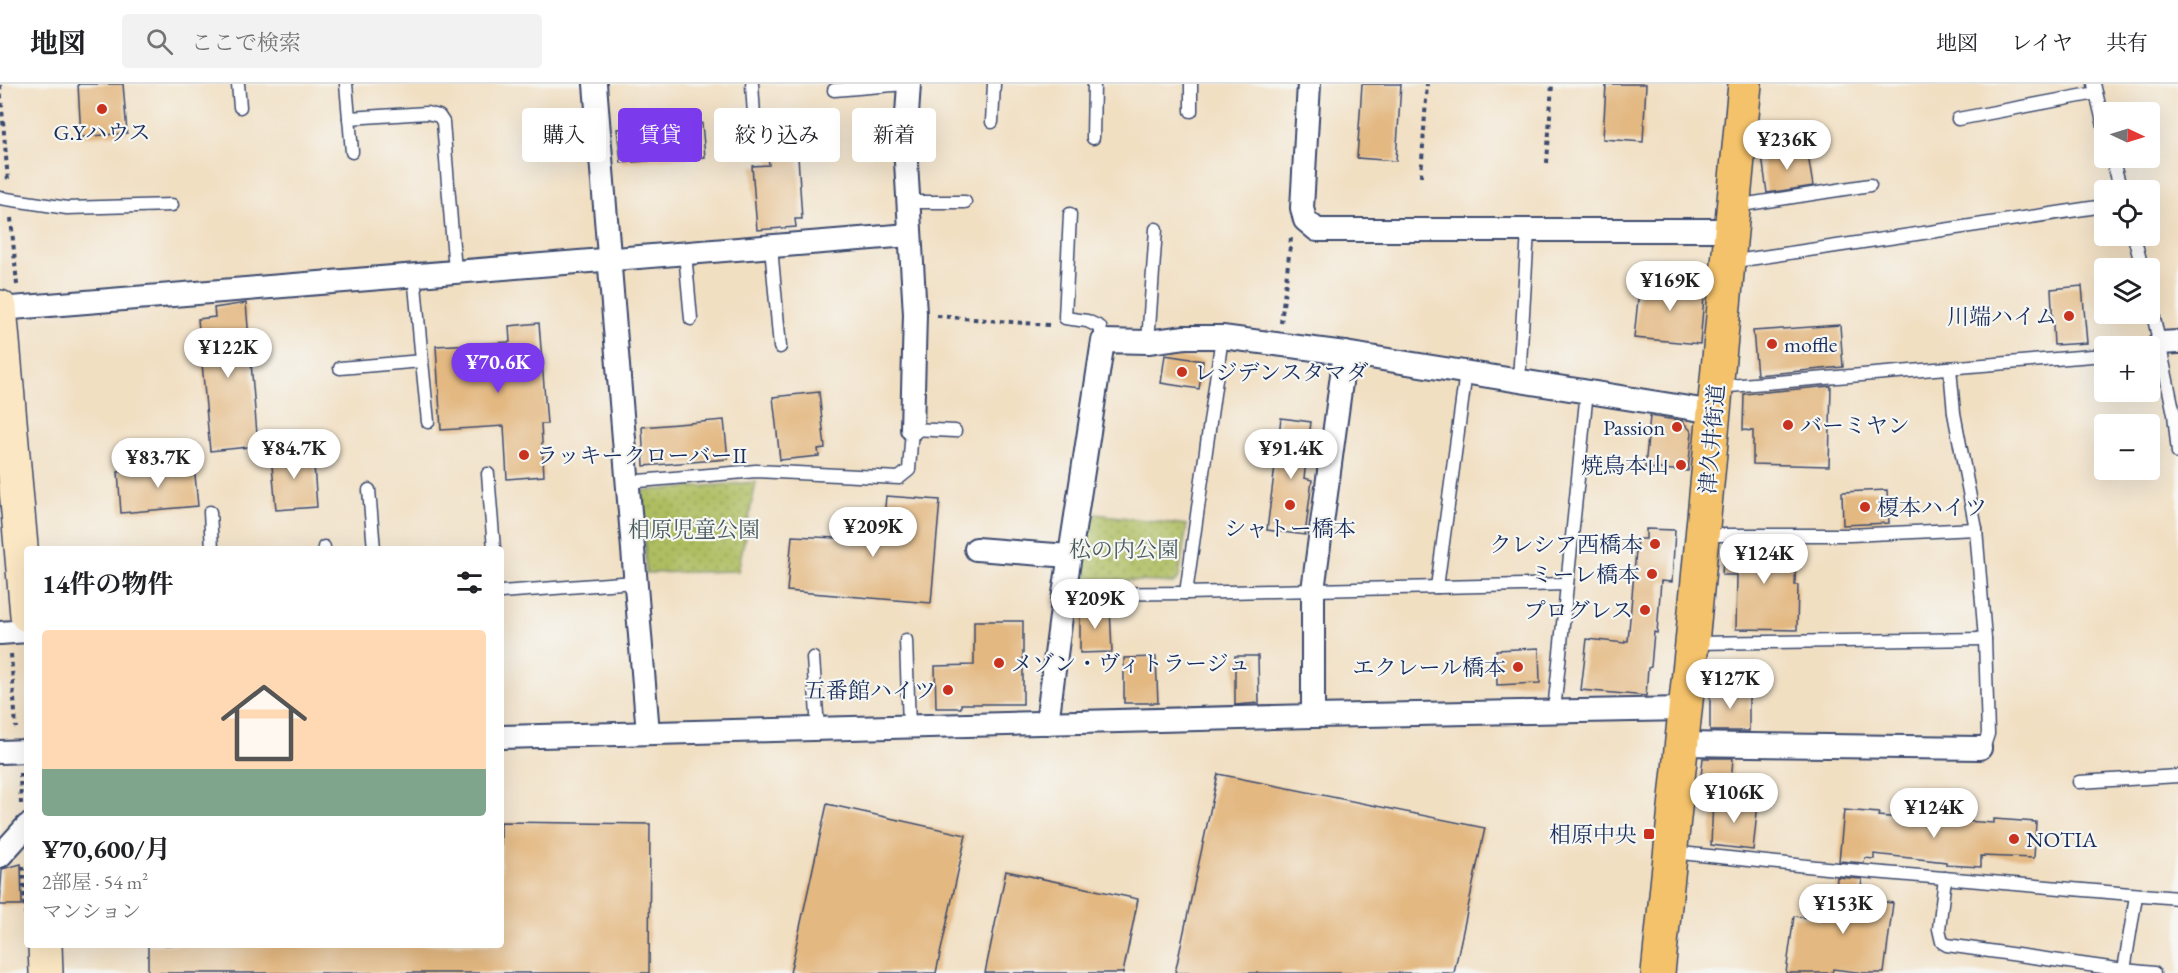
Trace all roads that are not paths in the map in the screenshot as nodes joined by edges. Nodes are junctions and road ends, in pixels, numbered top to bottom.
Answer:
1 (238, 84) edge
2 (346, 84) edge
3 (595, 84) edge
4 (752, 84) edge
5 (905, 84) edge
6 (909, 84) edge
7 (994, 84) edge
8 (1094, 84) edge
9 (1191, 84) edge
10 (1309, 84) edge
11 (1745, 84) edge
12 (2095, 88) edge
13 (834, 90) dead end
14 (240, 107) dead end
15 (754, 108) edge
16 (1191, 111) dead end
17 (349, 118) junction
18 (1958, 119) dead end
19 (992, 122) dead end
20 (1093, 138) dead end
21 (352, 152) dead end
22 (1870, 185) dead end
23 (0, 198) edge
24 (907, 202) junction
25 (965, 202) dead end
26 (172, 205) dead end
27 (2094, 207) edge
28 (1070, 214) dead end
29 (1733, 218) junction
30 (1156, 230) dead end
31 (1528, 231) junction
32 (909, 235) junction
33 (771, 246) junction
34 (685, 253) junction
35 (609, 259) junction
36 (1729, 262) junction
37 (455, 271) junction
38 (414, 274) junction
39 (0, 308) edge
40 (691, 319) dead end
41 (2156, 324) edge
42 (1222, 337) junction
43 (1103, 341) junction
44 (1148, 342) junction
45 (2161, 344) edge
46 (780, 347) dead end
47 (1345, 353) junction
48 (2094, 356) edge
49 (422, 362) junction
50 (340, 368) dead end
51 (1950, 368) junction
52 (1466, 372) junction
53 (1519, 380) junction
54 (1587, 391) junction
55 (1715, 400) junction
56 (428, 422) dead end
57 (912, 429) junction
58 (955, 431) dead end
59 (2178, 453) edge
60 (488, 474) dead end
61 (627, 482) junction
62 (369, 490) dead end
63 (210, 512) dead end
64 (1976, 529) junction
65 (1702, 535) junction
66 (212, 546) edge
67 (374, 546) edge
68 (494, 546) edge
69 (976, 549) dead end
70 (1069, 556) junction
71 (635, 582) junction
72 (1567, 584) junction
73 (1437, 587) junction
74 (1313, 590) junction
75 (504, 592) edge
76 (1186, 593) junction
77 (1064, 594) junction
78 (24, 598) edge
79 (24, 631) edge
80 (0, 633) edge
81 (1985, 639) junction
82 (906, 640) dead end
83 (1692, 643) junction
84 (813, 658) dead end
85 (1685, 709) junction
86 (1554, 711) junction
87 (1313, 716) junction
88 (1047, 723) junction
89 (909, 727) junction
90 (818, 729) junction
91 (648, 733) junction
92 (504, 737) edge
93 (1681, 744) junction
94 (1980, 748) joint
95 (24, 751) edge
96 (0, 752) edge
97 (2178, 776) edge
98 (2079, 782) dead end
99 (24, 829) edge
100 (1670, 852) junction
101 (0, 856) edge
102 (1945, 878) junction
103 (2136, 896) junction
104 (2178, 898) edge
105 (45, 948) edge
106 (2124, 970) junction
107 (46, 973) edge
108 (1658, 973) edge
109 (2154, 973) edge

1 - 14 lane
2 - 17 lane
3 - 35 street
4 - 15 lane
5 - 13 lane
6 - 24 street
7 - 19 lane
8 - 20 lane
9 - 16 lane
10 - 31 street
11 - 29 highway, 津久井街道
12 - 18 lane
17 - 21 lane
17 - 37 lane
22 - 29 lane
23 - 26 lane
24 - 25 lane
24 - 32 street
27 - 36 lane
28 - 43 lane
29 - 31 street
29 - 36 highway, 津久井街道
30 - 44 lane
31 - 53 lane
32 - 33 street
32 - 57 street
33 - 34 street
33 - 46 lane
34 - 35 street
34 - 40 lane
35 - 37 street
35 - 61 street
36 - 55 highway, 津久井街道
37 - 38 street
38 - 39 street
38 - 49 lane
39 - 78 street
41 - 45 lane
42 - 44 street
42 - 47 street
42 - 76 lane
43 - 44 street
43 - 70 street
45 - 59 lane
47 - 52 street
47 - 74 street
48 - 51 lane
49 - 50 lane
49 - 56 lane
51 - 55 lane
51 - 64 lane
52 - 53 street
52 - 73 lane
53 - 54 street
54 - 55 street
54 - 72 lane
55 - 65 highway, 津久井街道
57 - 58 lane
57 - 61 lane
60 - 68 lane
61 - 71 street
62 - 67 lane
63 - 66 lane
64 - 65 lane
64 - 81 lane
65 - 83 highway, 津久井街道
69 - 70 street
70 - 77 street
71 - 75 lane
71 - 91 street
72 - 73 lane
72 - 86 lane
73 - 74 lane
74 - 76 lane
74 - 87 street
76 - 77 lane
77 - 88 street
79 - 80 street
81 - 83 lane
81 - 94 lane
82 - 89 lane
83 - 85 highway, 津久井街道
84 - 90 lane
85 - 86 street
85 - 93 highway, 津久井街道
86 - 87 street
87 - 88 street
88 - 89 street
89 - 90 street
90 - 91 street
91 - 92 street
93 - 94 street
93 - 100 highway, 津久井街道
95 - 96 street
97 - 98 lane
99 - 101 street
100 - 102 lane
100 - 108 highway, 津久井街道
102 - 103 lane
102 - 106 lane
103 - 104 lane
103 - 106 lane
105 - 107 street
106 - 109 lane

